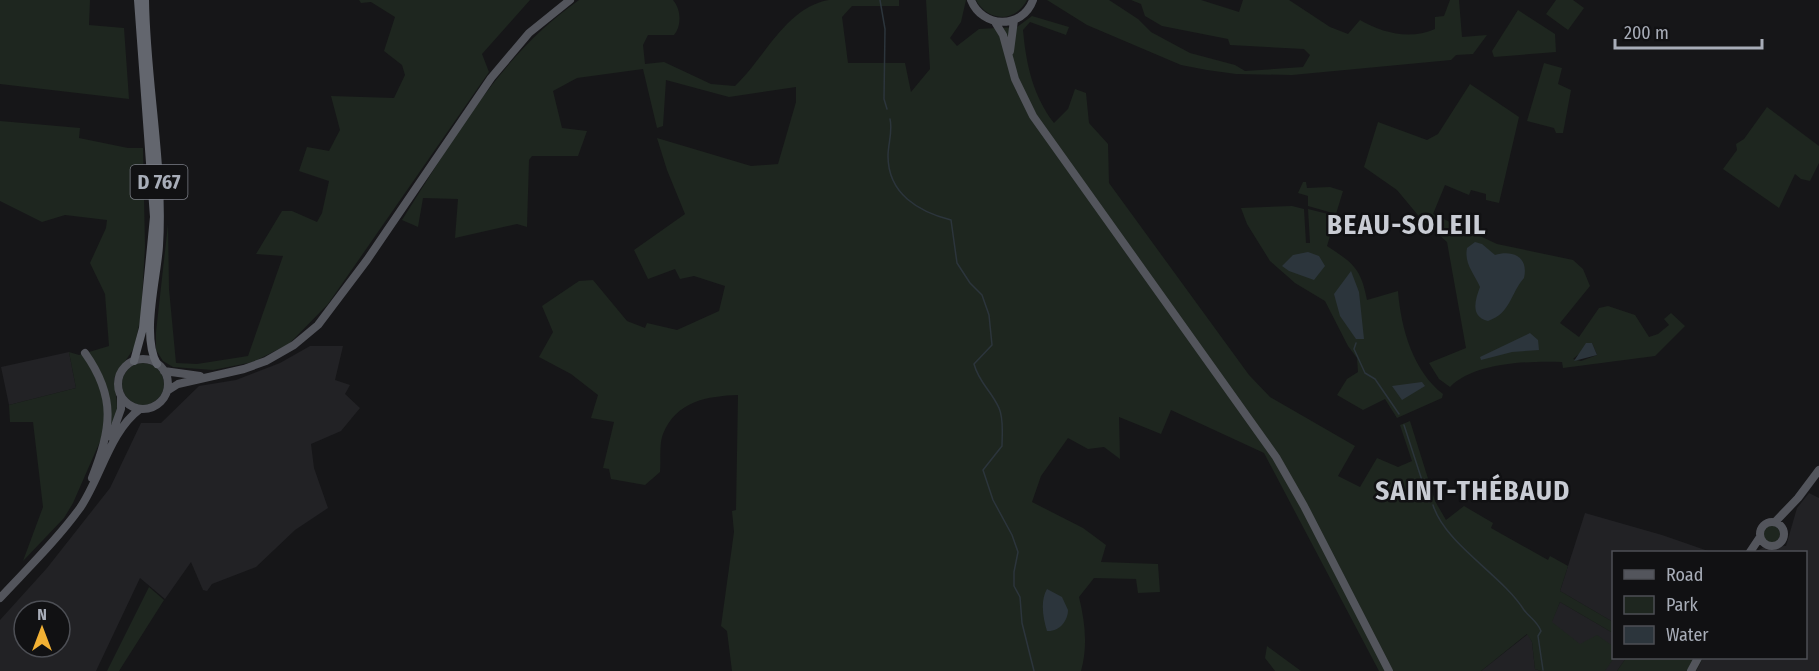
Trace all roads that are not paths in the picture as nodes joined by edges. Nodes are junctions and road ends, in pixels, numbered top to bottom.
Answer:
1 (138, 0) edge
2 (144, 0) edge
3 (570, 0) edge
4 (971, 0) edge
5 (1033, 0) edge
6 (1014, 20) junction
7 (995, 22) junction
8 (1010, 61) junction
9 (85, 353) dead end
10 (134, 362) junction
11 (157, 364) junction
12 (164, 371) junction
13 (205, 377) junction
14 (167, 391) junction
15 (120, 395) junction
16 (140, 409) junction
17 (1819, 470) edge
18 (97, 478) junction
19 (81, 507) junction
20 (1788, 511) junction
21 (1775, 522) junction
22 (1783, 528) junction
23 (1760, 537) junction
24 (1768, 545) junction
25 (1751, 551) edge
26 (1753, 551) edge
27 (0, 598) edge
28 (1389, 671) edge

1 - 10 highway, D 767
2 - 11 highway, D 767
3 - 13 main road
4 - 7 main road
5 - 6 main road
6 - 7 main road
6 - 8 main road
7 - 8 main road
8 - 28 main road
9 - 19 main road
10 - 11 main road
10 - 15 main road
11 - 12 main road
12 - 13 main road
12 - 14 main road
13 - 14 main road
14 - 16 main road
15 - 16 main road
15 - 18 main road
16 - 18 main road
17 - 20 main road
18 - 19 main road
19 - 27 main road
20 - 21 main road
20 - 22 main road
21 - 22 main road
21 - 23 main road
22 - 24 main road
23 - 24 main road
23 - 25 main road
24 - 26 main road

